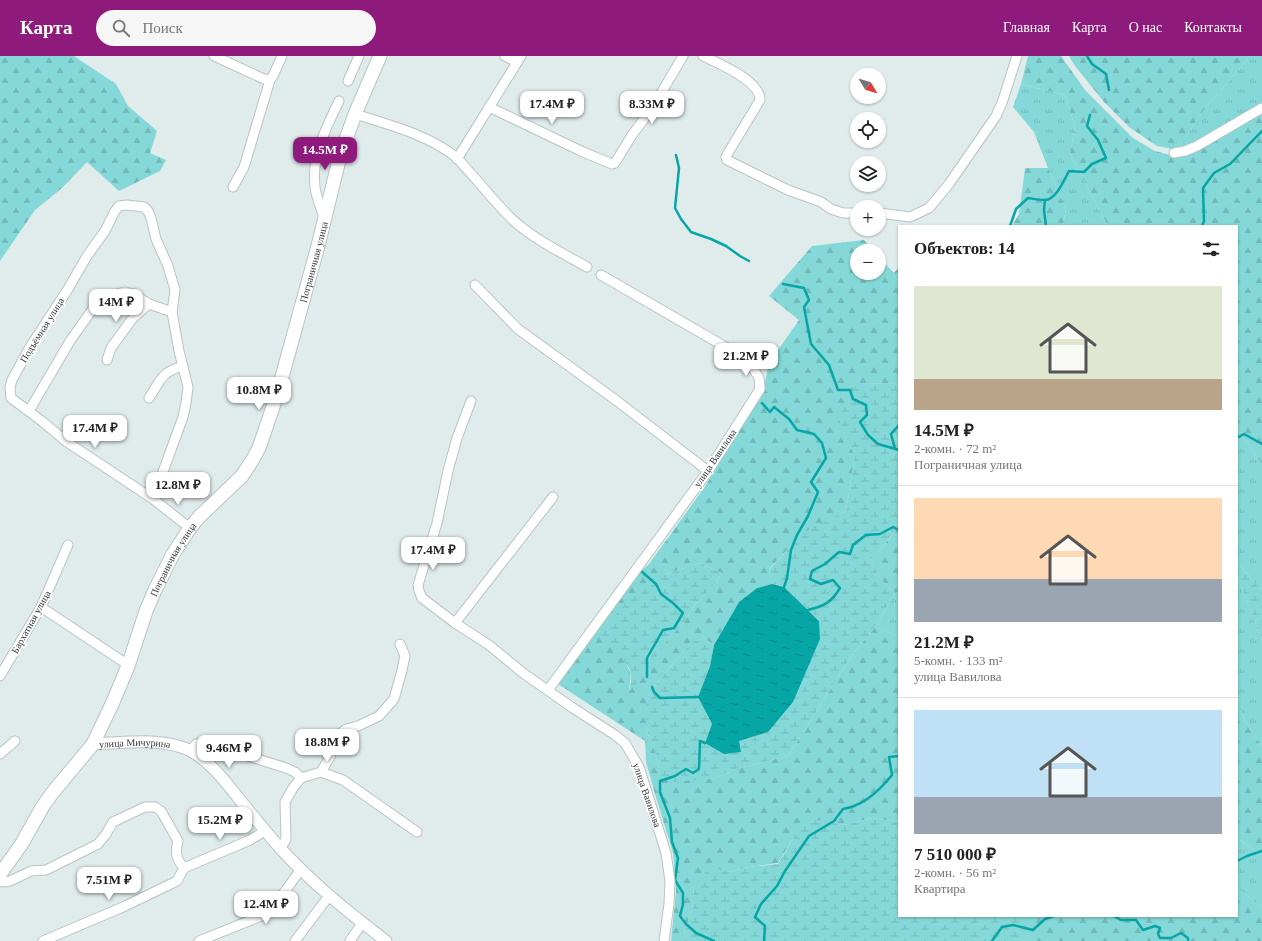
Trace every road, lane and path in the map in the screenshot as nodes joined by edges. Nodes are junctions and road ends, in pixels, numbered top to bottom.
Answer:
1 (214, 56) edge
2 (282, 56) edge
3 (359, 56) edge
4 (380, 56) edge
5 (505, 56) edge
6 (683, 56) edge
7 (703, 56) edge
8 (1018, 56) edge
9 (519, 59) edge
10 (272, 78) junction
11 (348, 81) dead end
12 (339, 101) dead end
13 (489, 107) junction
14 (1262, 108) edge
15 (355, 114) junction
16 (1174, 153) dead end
17 (457, 159) junction
18 (233, 187) dead end
19 (850, 213) edge
20 (886, 214) edge
21 (325, 218) junction
22 (587, 267) dead end
23 (601, 275) dead end
24 (475, 285) dead end
25 (149, 304) junction
26 (172, 312) junction
27 (107, 360) dead end
28 (184, 366) junction
29 (149, 398) dead end
30 (471, 401) dead end
31 (29, 411) junction
32 (708, 471) junction
33 (553, 497) dead end
34 (153, 499) junction
35 (190, 528) junction
36 (68, 545) dead end
37 (41, 607) junction
38 (455, 623) junction
39 (400, 644) dead end
40 (128, 665) junction
41 (0, 676) edge
42 (548, 690) junction
43 (15, 741) dead end
44 (93, 744) junction
45 (190, 750) junction
46 (0, 754) edge
47 (321, 772) junction
48 (301, 778) junction
49 (265, 831) junction
50 (417, 832) dead end
51 (281, 848) junction
52 (184, 868) junction
53 (301, 869) junction
54 (0, 874) edge
55 (0, 881) edge
56 (328, 896) junction
57 (362, 924) junction
58 (43, 941) edge
59 (200, 941) edge
60 (295, 941) edge
61 (350, 941) edge
62 (386, 941) edge
63 (664, 941) edge

1 - 10 street
2 - 10 street
3 - 11 street
4 - 15 main road, Пограничная улица
5 - 9 street
6 - 13 street
7 - 19 street
8 - 20 street
9 - 13 street
10 - 18 street
12 - 21 street
13 - 17 street
14 - 16 street
15 - 17 street
15 - 21 main road, Пограничная улица
17 - 22 street
21 - 35 main road, Пограничная улица
23 - 32 street, улица Вавилова
24 - 32 street
25 - 26 street
25 - 27 street
25 - 31 street
26 - 28 street
26 - 31 street, Подъёмная улица
28 - 29 street
28 - 34 street
30 - 38 street, улица Вавилова
31 - 34 street, Подъёмная улица
32 - 42 street, улица Вавилова
33 - 38 street
34 - 35 street, Подъёмная улица
35 - 40 main road, Пограничная улица
36 - 37 street, Бархатная улица
37 - 40 street
37 - 41 street, Бархатная улица
38 - 42 street, улица Вавилова
39 - 47 street
40 - 44 main road, Пограничная улица
42 - 63 street, улица Вавилова
43 - 46 street
44 - 45 street, улица Мичурина
44 - 54 main road, Пограничная улица
45 - 48 street
45 - 49 street, улица Мичурина
47 - 48 street
47 - 50 street
48 - 51 street
49 - 51 street, улица Мичурина
49 - 52 street
51 - 53 street, улица Мичурина
52 - 55 street
52 - 58 street
53 - 56 street, улица Мичурина
53 - 59 street
56 - 57 street, улица Мичурина
56 - 60 street
57 - 61 street
57 - 62 street, улица Мичурина

